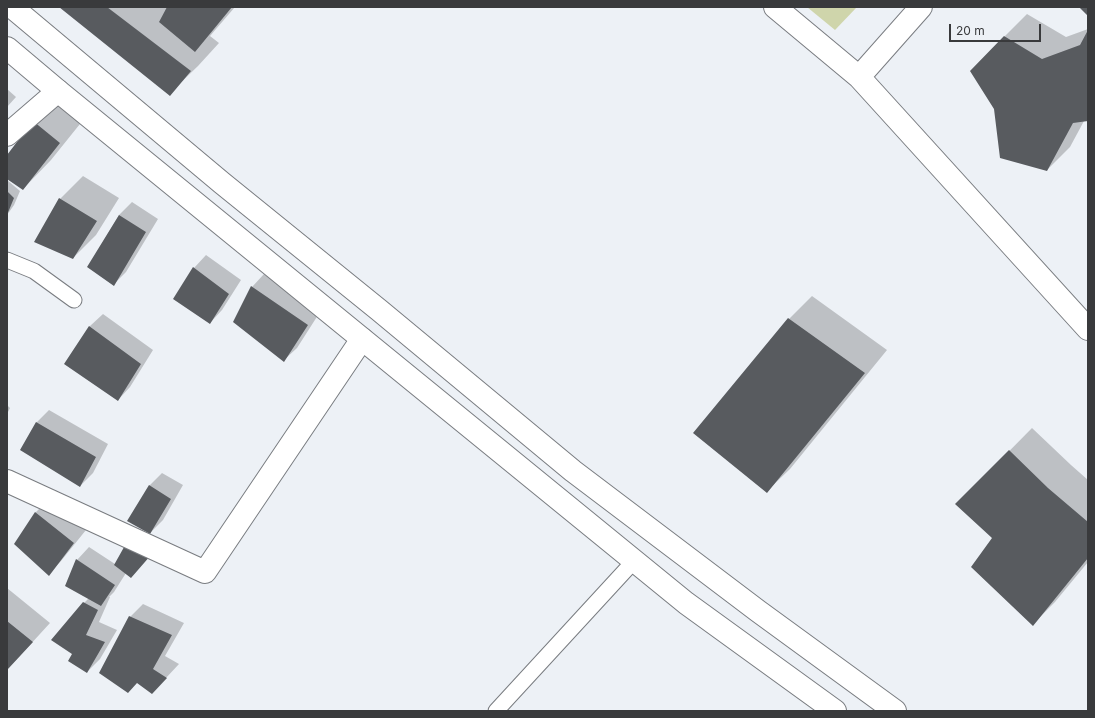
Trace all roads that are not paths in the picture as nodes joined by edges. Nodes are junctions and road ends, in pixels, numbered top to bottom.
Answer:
1 (12, 7) edge
2 (775, 7) edge
3 (921, 7) edge
4 (7, 48) edge
5 (859, 77) junction
6 (58, 91) junction
7 (7, 135) edge
8 (7, 260) edge
9 (74, 300) dead end
10 (1088, 329) edge
11 (362, 339) junction
12 (7, 481) edge
13 (634, 561) junction
14 (825, 708) edge
15 (496, 711) edge
16 (895, 711) edge

1 - 16 main road
2 - 5 main road
3 - 5 main road
4 - 6 main road
5 - 10 main road
6 - 7 main road
6 - 11 main road
8 - 9 lane
11 - 12 main road
11 - 13 main road
13 - 14 main road
13 - 15 lane

